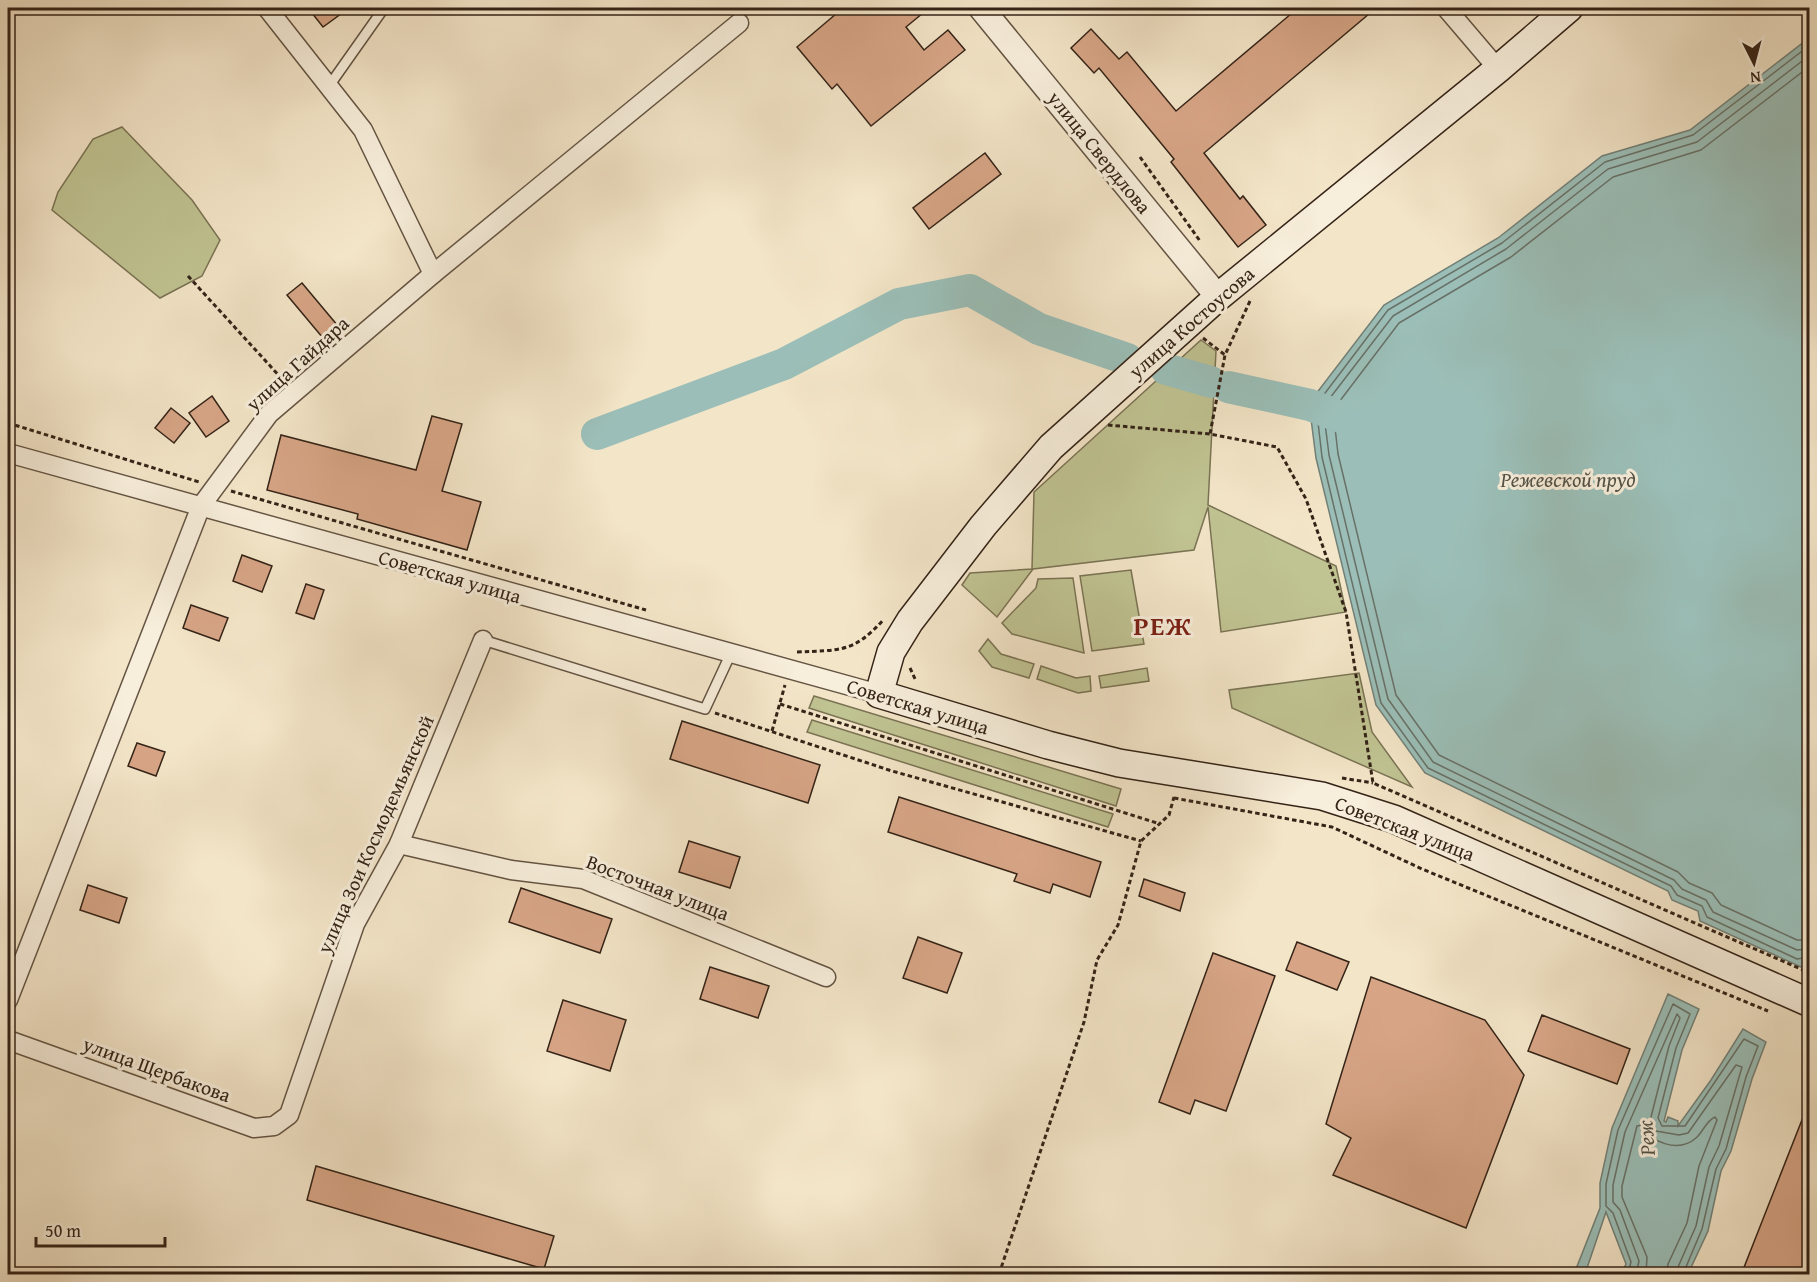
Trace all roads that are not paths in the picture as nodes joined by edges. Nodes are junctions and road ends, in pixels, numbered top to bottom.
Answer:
1 (267, 8) edge
2 (384, 8) edge
3 (981, 8) edge
4 (1446, 8) edge
5 (1569, 8) edge
6 (739, 23) dead end
7 (1498, 69) junction
8 (329, 86) junction
9 (433, 274) junction
10 (1218, 297) junction
11 (8, 453) edge
12 (201, 506) junction
13 (483, 640) joint
14 (731, 653) junction
15 (879, 694) junction
16 (399, 844) junction
17 (826, 977) dead end
18 (8, 1000) edge
19 (1809, 1003) edge
20 (8, 1040) edge
21 (289, 1115) joint

1 - 8 street
2 - 8 lane
3 - 10 street, улица Свердлова
4 - 7 street
5 - 7 main road, улица Костоусова
6 - 9 street, улица Гайдара
7 - 10 main road, улица Костоусова
8 - 9 street
9 - 12 street, улица Гайдара
10 - 15 main road, улица Костоусова
11 - 12 street, Советская улица
12 - 14 street, Советская улица
12 - 18 street, улица Гайдара
13 - 14 lane
13 - 16 street, улица Зои Космодемьянской
14 - 15 street, Советская улица
15 - 19 main road, Советская улица
16 - 17 street, Восточная улица
16 - 21 street, улица Зои Космодемьянской
20 - 21 street, улица Щербакова

